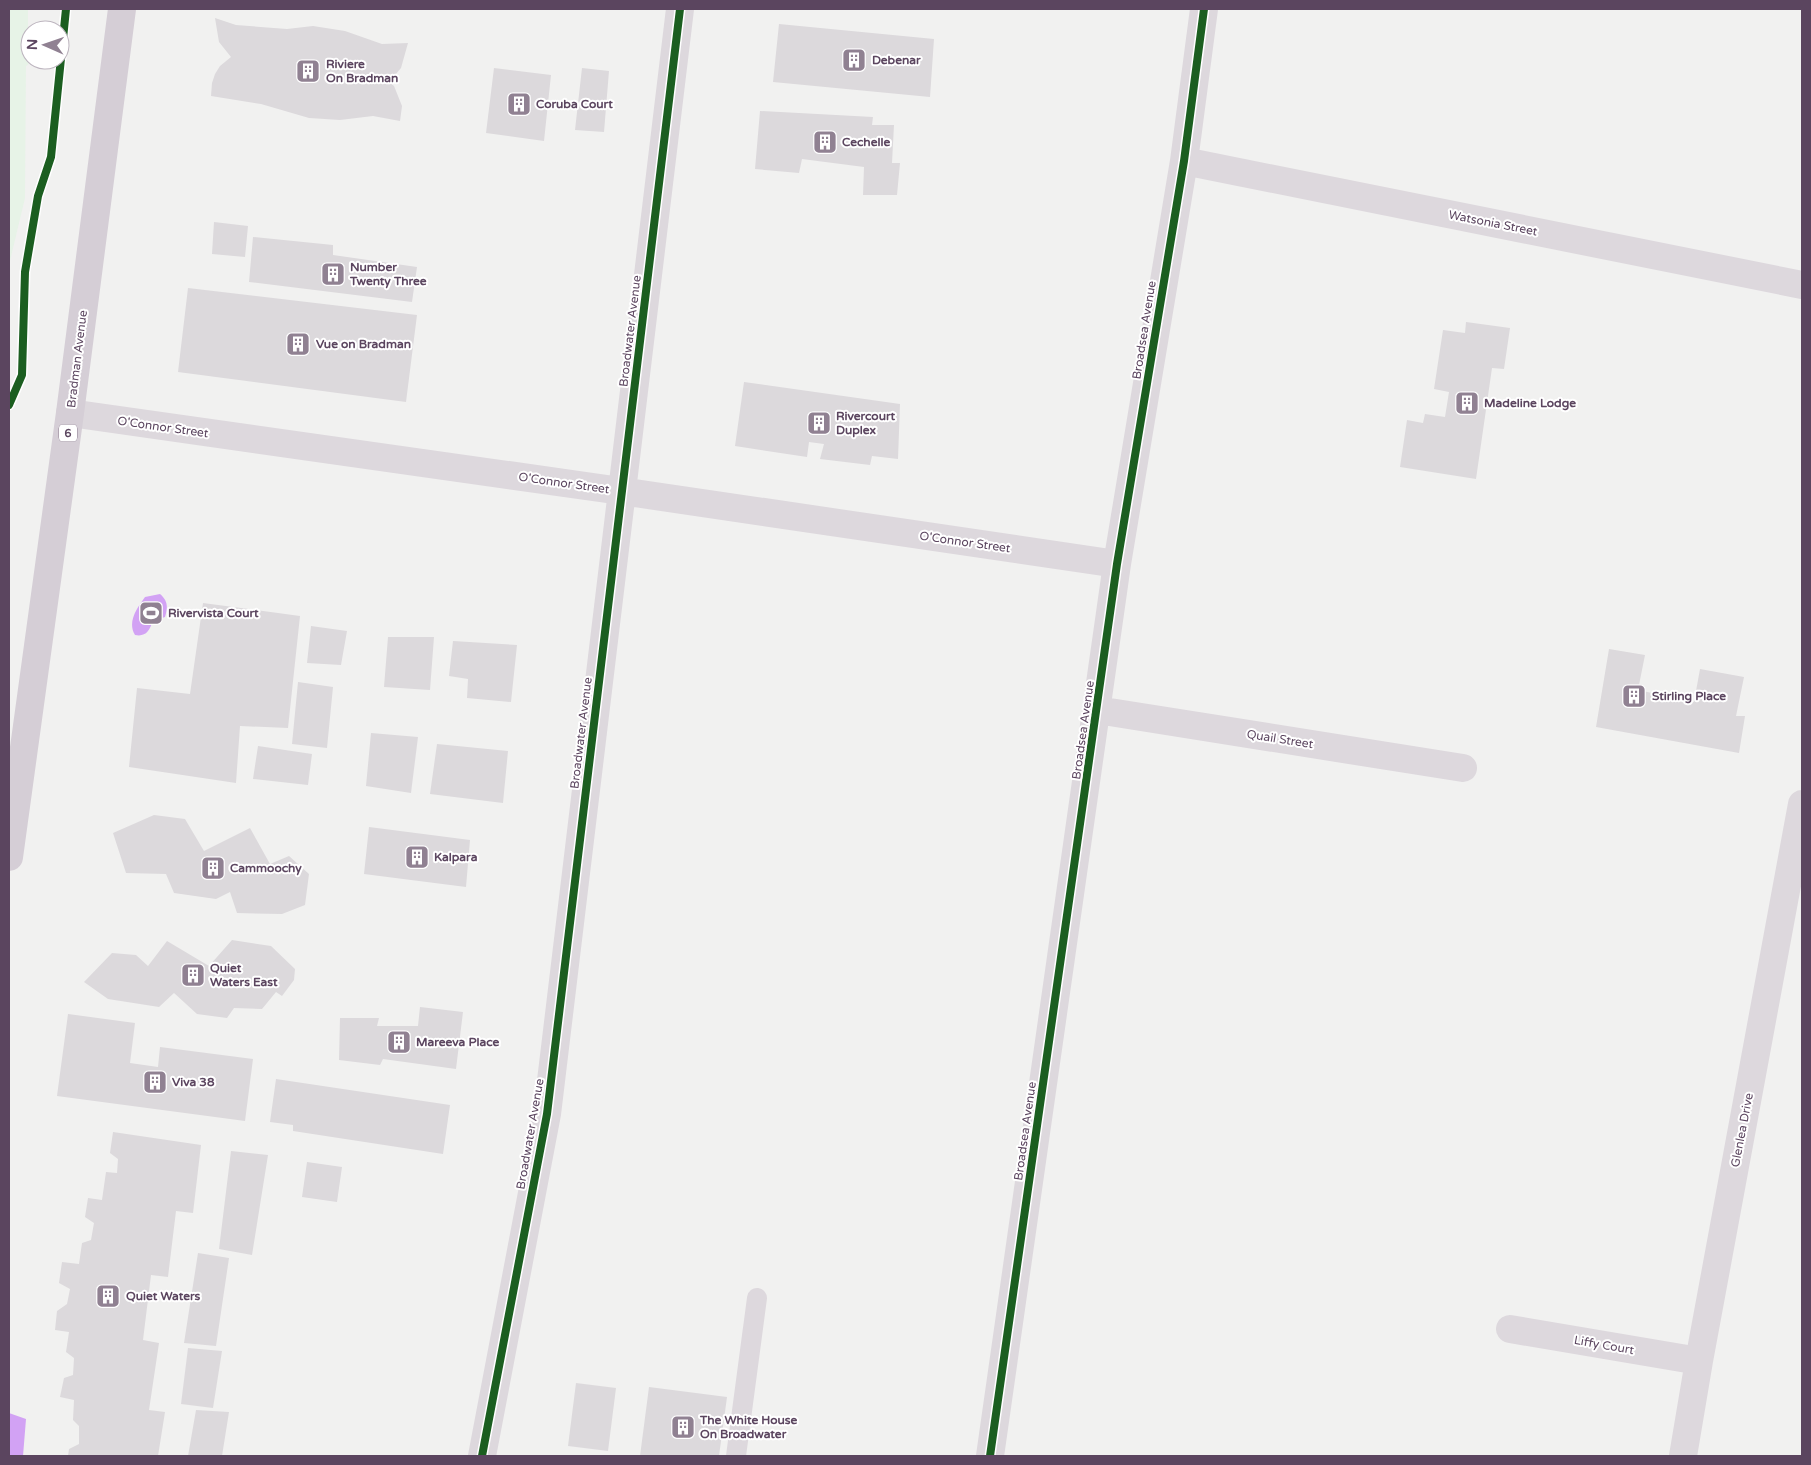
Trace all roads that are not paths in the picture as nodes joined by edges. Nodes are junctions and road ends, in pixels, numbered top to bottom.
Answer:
1 (122, 9) edge
2 (680, 9) edge
3 (1204, 9) edge
4 (1184, 161) junction
5 (1802, 286) edge
6 (70, 414) junction
7 (621, 491) junction
8 (1117, 564) junction
9 (1097, 710) junction
10 (1463, 768) dead end
11 (1802, 804) edge
12 (9, 857) edge
13 (757, 1298) dead end
14 (1510, 1328) dead end
15 (1699, 1361) junction
16 (482, 1456) edge
17 (736, 1456) edge
18 (990, 1456) edge
19 (1683, 1456) edge

1 - 6 main road, Bradman Avenue / 6
2 - 7 street, Broadwater Avenue
3 - 4 street, Broadsea Avenue
4 - 5 street, Watsonia Street
4 - 8 street, Broadsea Avenue
6 - 7 street, O'Connor Street
6 - 12 main road, Bradman Avenue / 6
7 - 8 street, O'Connor Street
7 - 16 street, Broadwater Avenue
8 - 9 street, Broadsea Avenue
9 - 10 street, Quail Street
9 - 18 street, Broadsea Avenue
11 - 15 street, Glenlea Drive
13 - 17 lane
14 - 15 street, Liffy Court
15 - 19 street, Glenlea Drive

